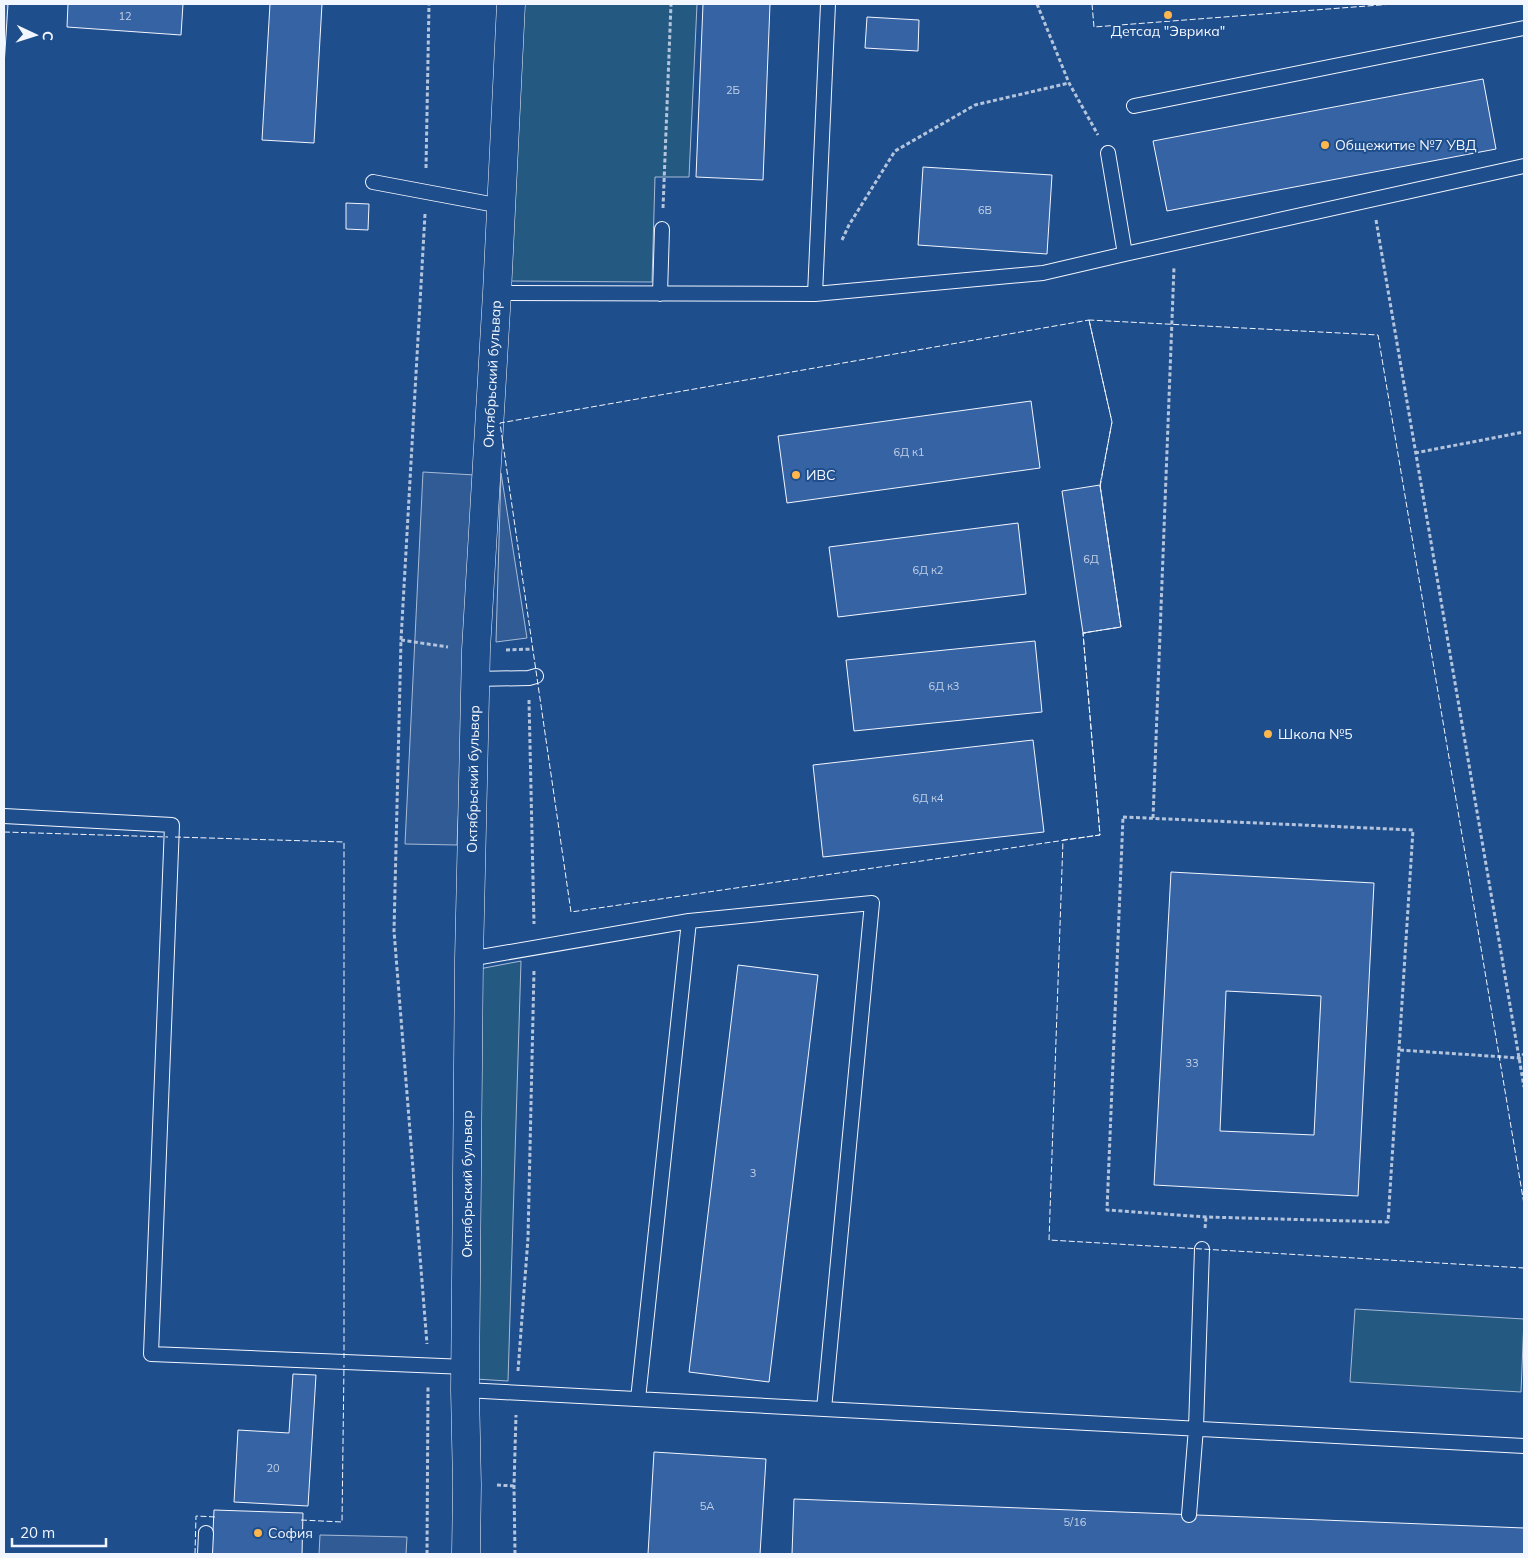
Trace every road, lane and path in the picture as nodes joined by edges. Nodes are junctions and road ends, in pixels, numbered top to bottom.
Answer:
1 (429, 4) edge
2 (511, 4) edge
3 (671, 4) edge
4 (828, 4) edge
5 (1037, 4) edge
6 (1524, 28) edge
7 (1069, 83) junction
8 (1134, 106) dead end
9 (1108, 153) joint
10 (1524, 166) edge
11 (373, 182) dead end
12 (426, 192) junction
13 (1372, 200) junction
14 (501, 206) junction
15 (662, 229) joint
16 (841, 242) dead end
17 (1175, 243) junction
18 (1125, 254) junction
19 (497, 293) junction
20 (660, 294) junction
21 (815, 294) junction
22 (1524, 432) edge
23 (1415, 453) junction
24 (532, 677) joint
25 (475, 679) junction
26 (4, 816) edge
27 (1153, 818) junction
28 (690, 921) junction
29 (534, 948) junction
30 (469, 960) junction
31 (1400, 1050) junction
32 (1524, 1054) edge
33 (1519, 1058) junction
34 (1524, 1087) edge
35 (1202, 1249) dead end
36 (428, 1365) junction
37 (466, 1378) junction
38 (517, 1392) junction
39 (638, 1399) junction
40 (824, 1409) junction
41 (1196, 1428) junction
42 (1524, 1446) edge
43 (1189, 1515) dead end
44 (206, 1533) dead end
45 (205, 1554) edge
46 (427, 1554) edge
47 (466, 1554) edge
48 (515, 1554) edge

1 - 12 path
2 - 14 street, Октябрьский бульвар
3 - 15 path
4 - 21 lane
5 - 7 path
6 - 8 lane
7 - 9 path
7 - 16 path
9 - 18 lane
10 - 13 lane
11 - 12 lane
12 - 14 lane
12 - 36 path
13 - 17 lane
13 - 23 path
14 - 19 street, Октябрьский бульвар
15 - 20 lane
17 - 18 lane
17 - 27 path
18 - 21 lane
19 - 20 lane
19 - 25 street, Октябрьский бульвар
20 - 21 lane
22 - 23 path
23 - 33 path
24 - 25 lane
24 - 29 path
25 - 30 street, Октябрьский бульвар
26 - 36 lane
27 - 31 path
27 - 31 path
28 - 29 lane
28 - 39 lane
28 - 40 lane
29 - 30 lane
29 - 38 path
30 - 37 street, Октябрьский бульвар
31 - 33 path
32 - 33 path
33 - 34 path
35 - 41 lane
36 - 37 lane
36 - 46 path
37 - 38 lane
37 - 47 street, Октябрьский бульвар
38 - 39 lane
38 - 48 path
39 - 40 lane
40 - 41 lane
41 - 42 lane
41 - 43 lane
44 - 45 lane

